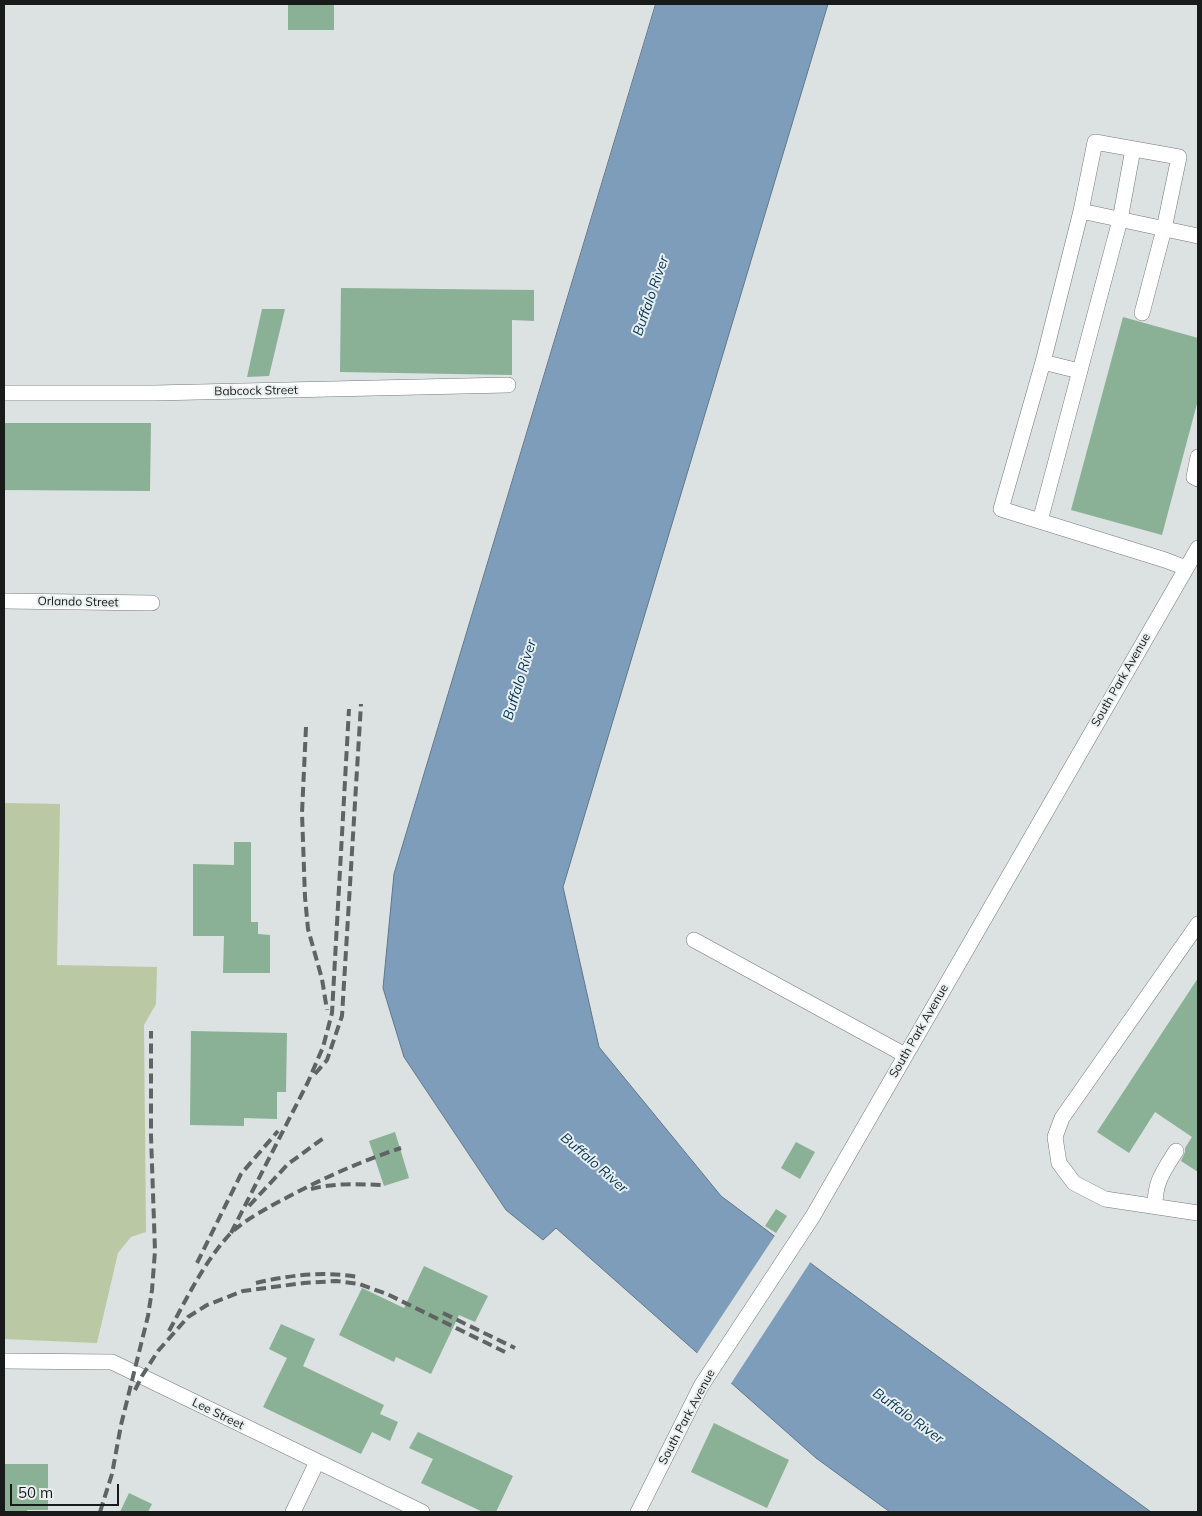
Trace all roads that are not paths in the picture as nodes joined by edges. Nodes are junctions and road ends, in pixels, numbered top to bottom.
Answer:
1 (1133, 149) junction
2 (1081, 211) junction
3 (1120, 220) junction
4 (1164, 229) junction
5 (1198, 236) edge
6 (1142, 313) dead end
7 (1043, 362) junction
8 (1079, 371) junction
9 (508, 385) dead end
10 (4, 392) edge
11 (1198, 458) edge
12 (1198, 479) edge
13 (1040, 521) junction
14 (1198, 548) edge
15 (1186, 568) junction
16 (4, 601) edge
17 (152, 603) dead end
18 (1198, 924) edge
19 (694, 940) dead end
20 (905, 1055) junction
21 (1176, 1151) dead end
22 (1155, 1206) junction
23 (1198, 1213) edge
24 (4, 1361) edge
25 (316, 1462) junction
26 (644, 1510) edge
27 (293, 1512) edge
28 (422, 1512) edge

1 - 2 street
1 - 3 street
1 - 4 street
2 - 3 street
2 - 7 street
3 - 4 street
3 - 8 street
4 - 5 street
4 - 6 street
7 - 8 street
7 - 13 street
8 - 13 street
9 - 10 street, Babcock Street
11 - 12 street
13 - 15 street
14 - 15 street, South Park Avenue
15 - 20 street, South Park Avenue
16 - 17 street, Orlando Street
18 - 22 street
19 - 20 street
20 - 26 street, South Park Avenue
21 - 22 street
22 - 23 street
24 - 25 street, Lee Street
25 - 27 street
25 - 28 street, Lee Street

